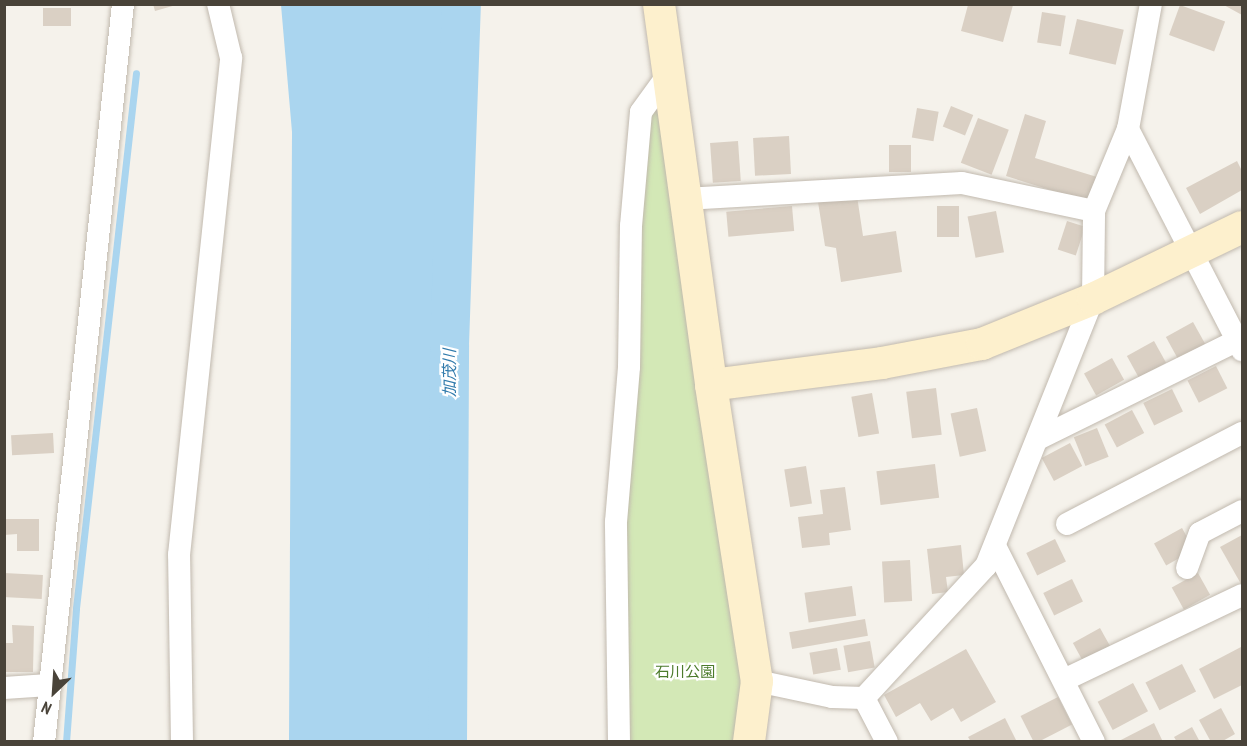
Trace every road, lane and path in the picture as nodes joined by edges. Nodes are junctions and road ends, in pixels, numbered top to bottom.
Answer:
1 (123, 4) edge
2 (218, 4) edge
3 (659, 4) edge
4 (1150, 4) edge
5 (668, 76) junction
6 (1128, 129) junction
7 (685, 199) junction
8 (1094, 211) junction
9 (1242, 227) edge
10 (1195, 253) junction
11 (1093, 299) junction
12 (1240, 345) edge
13 (711, 385) junction
14 (1242, 433) edge
15 (1038, 439) junction
16 (1242, 511) edge
17 (1067, 524) dead end
18 (994, 546) junction
19 (1187, 568) dead end
20 (1242, 595) edge
21 (1064, 680) junction
22 (757, 681) junction
23 (49, 685) junction
24 (4, 688) edge
25 (864, 698) junction
26 (44, 741) edge
27 (182, 741) edge
28 (619, 741) edge
29 (749, 741) edge
30 (887, 741) edge
31 (1094, 741) edge

1 - 23 street
2 - 27 street
3 - 5 street
4 - 6 street
5 - 7 street
5 - 28 street
6 - 8 street
6 - 10 street
7 - 8 street
7 - 13 street
8 - 11 street
9 - 10 street
10 - 11 street
10 - 12 street
11 - 13 street
11 - 15 street
12 - 15 street
13 - 22 street
14 - 17 street
15 - 18 street
16 - 19 street
18 - 21 street
18 - 25 street
20 - 21 street
21 - 31 street
22 - 25 street
22 - 29 street
23 - 24 street
23 - 26 street
25 - 30 street

